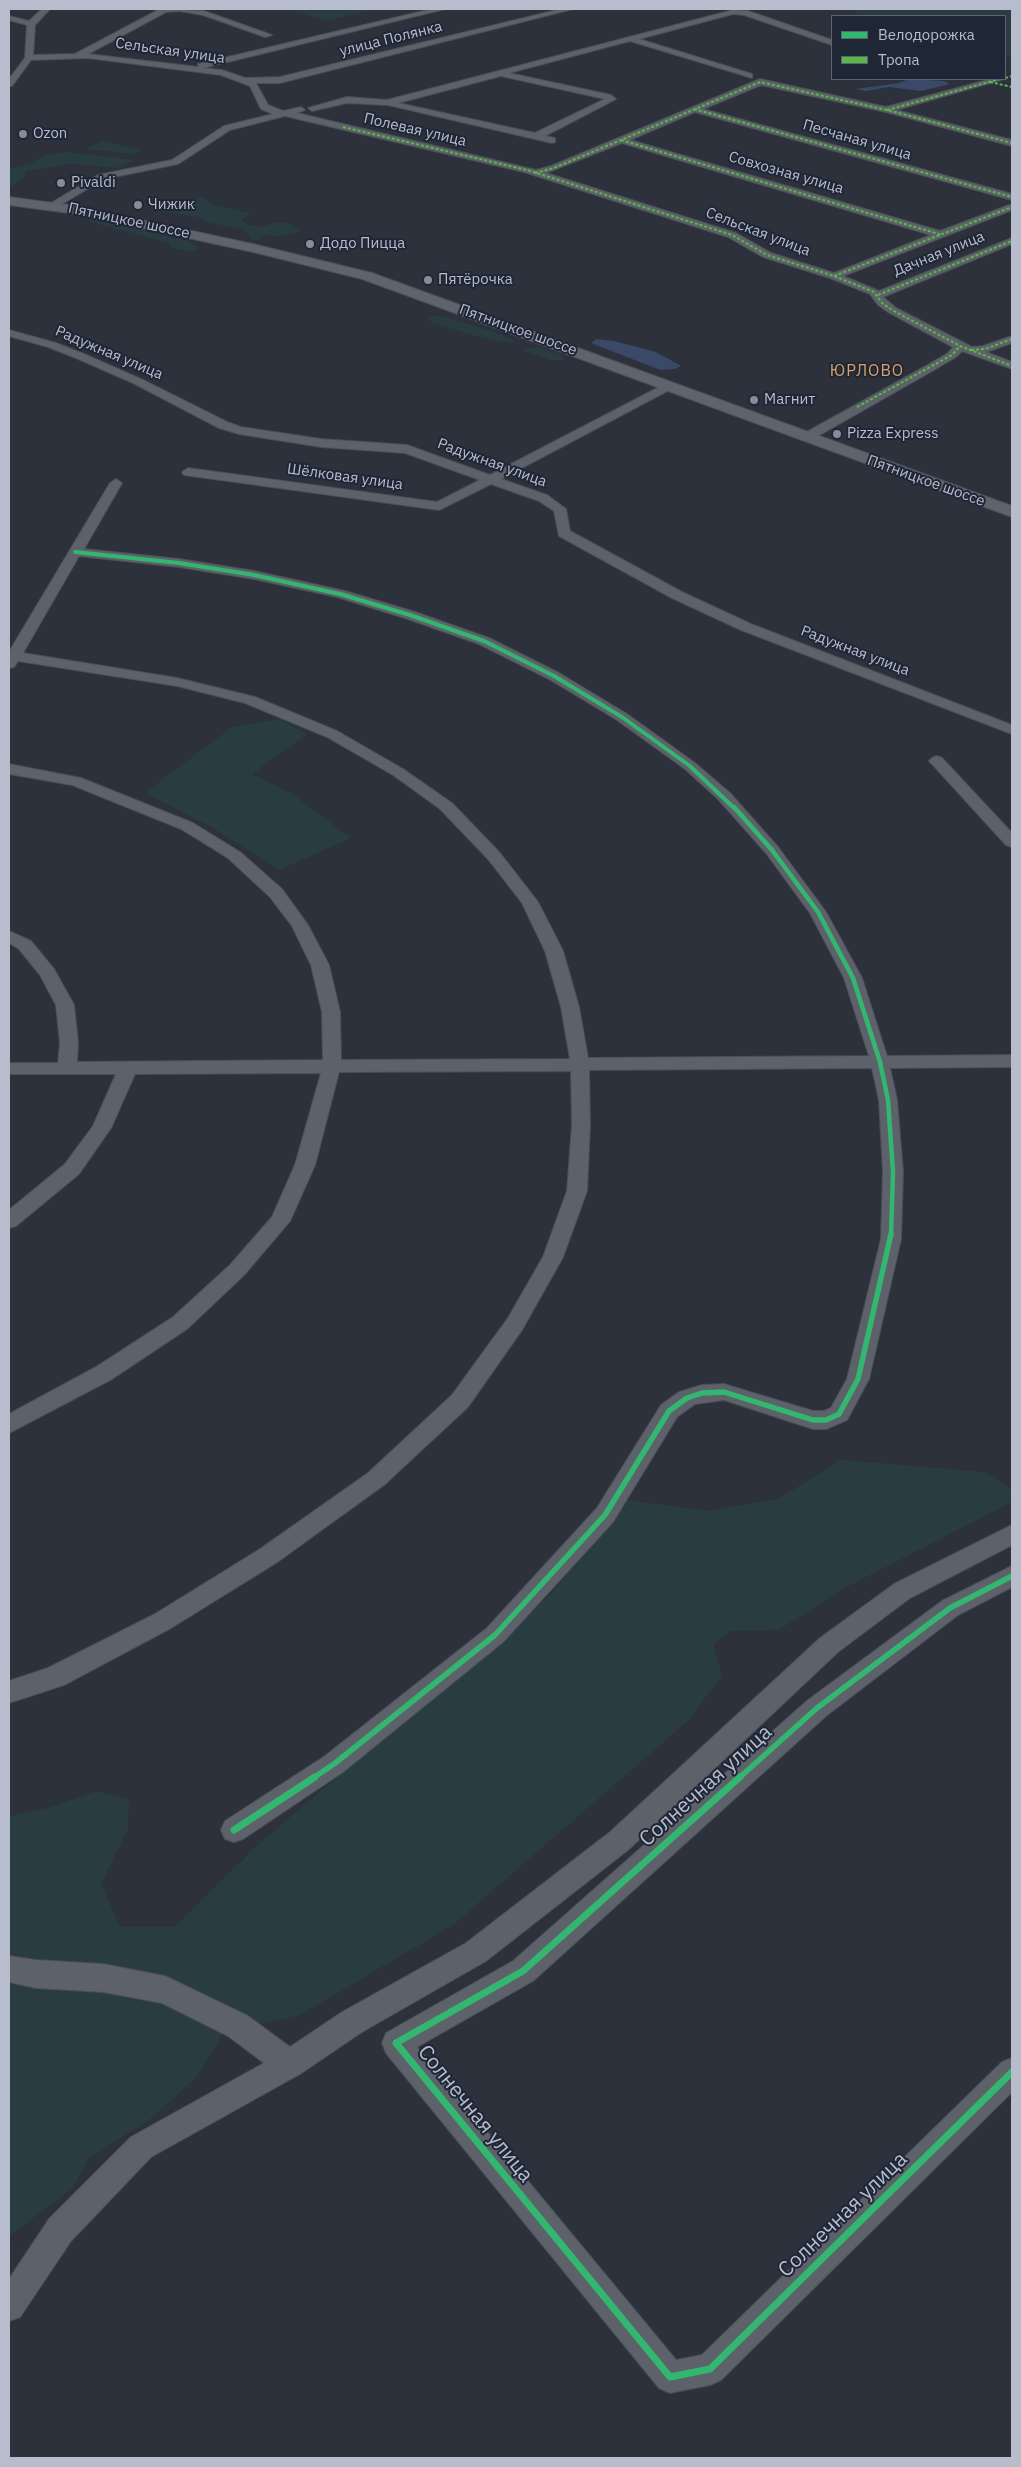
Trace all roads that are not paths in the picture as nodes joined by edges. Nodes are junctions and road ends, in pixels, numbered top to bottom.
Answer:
1 (46, 9) edge
2 (440, 9) edge
3 (569, 9) edge
4 (9, 18) edge
5 (31, 24) junction
6 (268, 34) dead end
7 (632, 39) junction
8 (831, 44) edge
9 (77, 56) junction
10 (29, 58) junction
11 (192, 68) junction
12 (500, 74) junction
13 (749, 76) dead end
14 (11, 79) edge
15 (248, 80) junction
16 (994, 80) edge
17 (989, 81) junction
18 (1012, 87) edge
19 (387, 103) junction
20 (694, 109) junction
21 (887, 110) junction
22 (285, 114) junction
23 (535, 137) junction
24 (552, 140) dead end
25 (621, 140) junction
26 (1012, 143) edge
27 (535, 173) junction
28 (1012, 197) edge
29 (9, 201) edge
30 (54, 205) junction
31 (1012, 207) edge
32 (942, 235) junction
33 (1012, 241) edge
34 (834, 276) junction
35 (878, 295) junction
36 (9, 333) edge
37 (1012, 339) edge
38 (965, 348) junction
39 (1012, 366) edge
40 (669, 386) junction
41 (807, 437) junction
42 (188, 472) dead end
43 (492, 480) junction
44 (116, 483) dead end
45 (1012, 512) edge
46 (75, 552) junction
47 (11, 660) edge
48 (1012, 730) edge
49 (937, 761) dead end
50 (9, 769) edge
51 (1012, 842) edge
52 (9, 936) edge
53 (880, 1062) junction
54 (1012, 1062) edge
55 (580, 1064) junction
56 (332, 1066) junction
57 (128, 1068) junction
58 (10, 1069) dead end
59 (67, 1069) junction
60 (9, 1221) edge
61 (9, 1424) edge
62 (1012, 1534) edge
63 (1012, 1576) edge
64 (9, 1692) edge
65 (234, 1830) dead end
66 (9, 1969) edge
67 (290, 2064) junction
68 (1012, 2072) edge
69 (9, 2306) edge

1 - 5 street
2 - 11 street
3 - 15 street, улица Полянка
4 - 5 street
5 - 10 street
6 - 9 street
7 - 8 street
7 - 12 street
7 - 13 street
9 - 10 street, Сельская улица
9 - 11 street, Сельская улица
10 - 14 street
11 - 15 street, Сельская улица
12 - 19 street
12 - 23 street
15 - 22 street
16 - 17 street
17 - 18 street
17 - 21 street
19 - 22 street
19 - 23 street
20 - 21 street
20 - 25 street
20 - 28 street, Песчаная улица
21 - 26 street
22 - 27 street, Полевая улица
22 - 30 street, Полевая улица
23 - 24 street
25 - 27 street
25 - 32 street, Совхозная улица
27 - 34 street, Сельская улица
29 - 30 main road, Пятницкое шоссе
30 - 40 main road, Пятницкое шоссе
31 - 32 street
32 - 34 street
33 - 35 street, Дачная улица
34 - 35 street, Сельская улица
35 - 38 street, Сельская улица
36 - 43 street, Радужная улица
37 - 38 street
38 - 39 street, Сельская улица
38 - 41 street
40 - 41 main road, Пятницкое шоссе
40 - 43 street, Шёлковая улица
41 - 45 main road, Пятницкое шоссе
42 - 43 street, Шёлковая улица
43 - 48 street, Радужная улица
44 - 46 street
46 - 47 street
46 - 53 street
47 - 55 street
49 - 51 street
50 - 56 street
52 - 59 street
53 - 54 street
53 - 55 street
53 - 65 street
55 - 56 street
55 - 64 street
56 - 57 street
56 - 61 street
57 - 59 street
57 - 60 street
58 - 59 street
62 - 67 street
63 - 68 street, Солнечная улица
66 - 67 street
67 - 69 street

